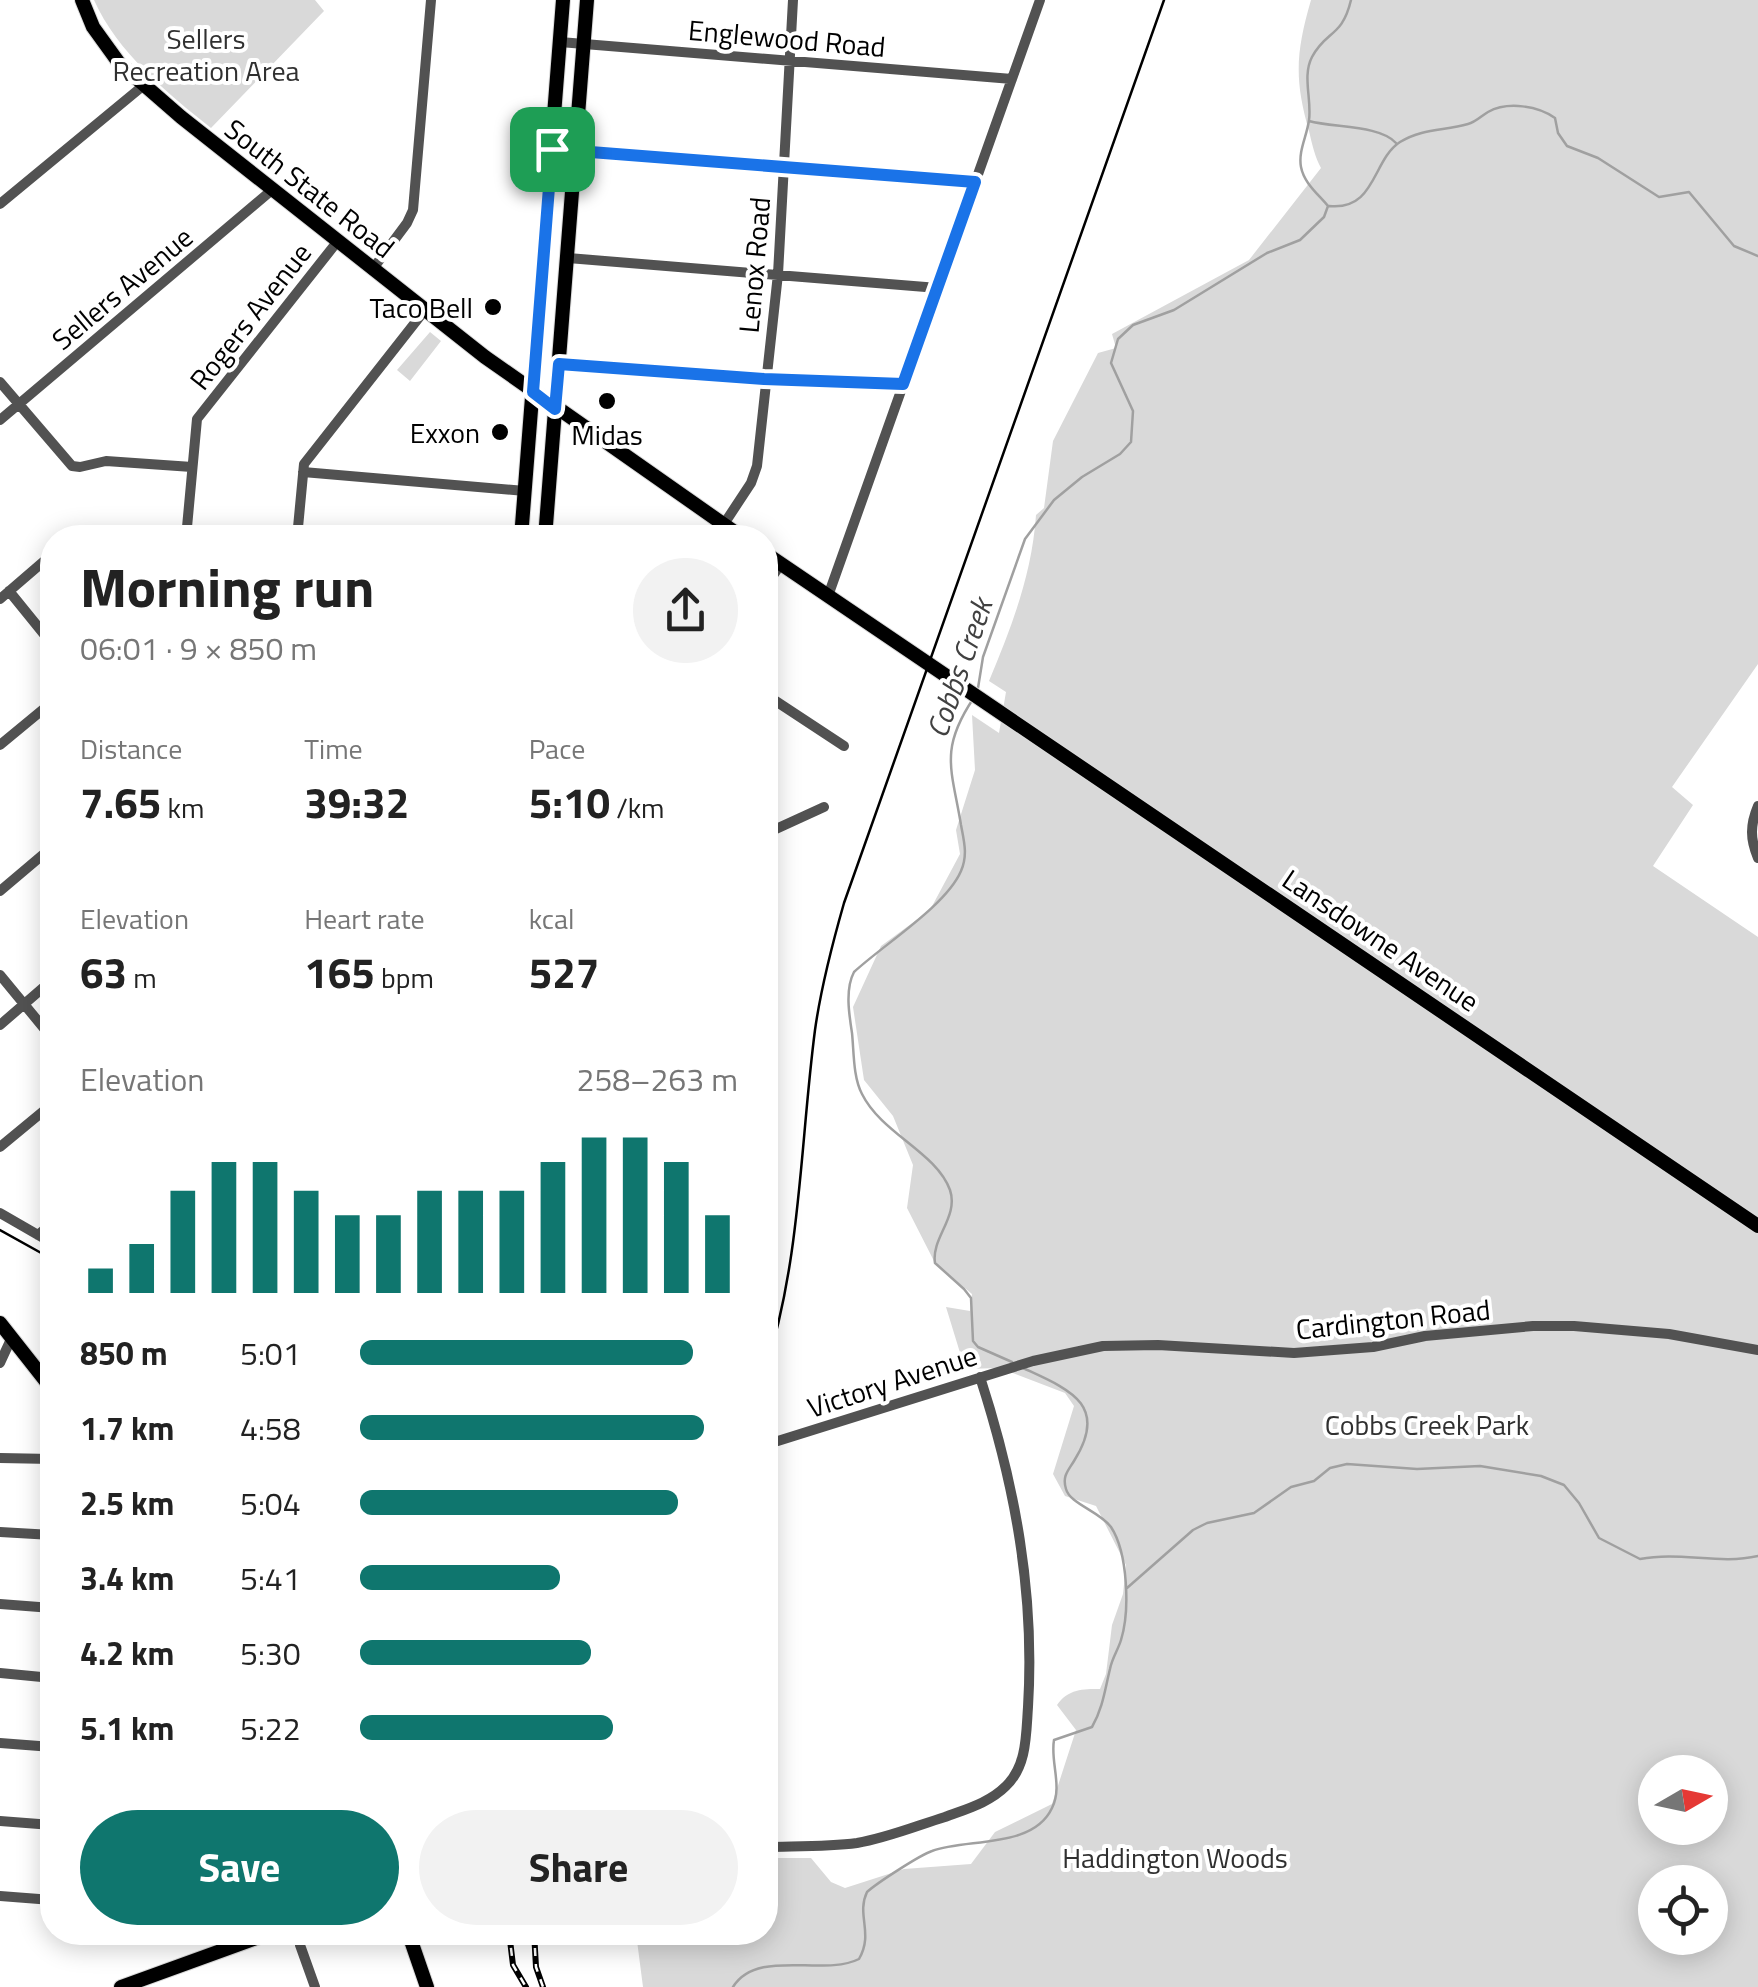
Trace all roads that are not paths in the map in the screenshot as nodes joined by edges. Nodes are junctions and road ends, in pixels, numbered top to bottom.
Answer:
1 (82, 0) edge
2 (431, 0) edge
3 (563, 0) edge
4 (588, 0) edge
5 (793, 0) edge
6 (1040, 0) edge
7 (560, 42) junction
8 (584, 44) junction
9 (790, 61) junction
10 (1012, 80) junction
11 (144, 85) junction
12 (552, 149) junction
13 (576, 151) junction
14 (784, 168) junction
15 (975, 182) junction
16 (272, 190) junction
17 (0, 204) edge
18 (338, 242) junction
19 (568, 258) junction
20 (372, 270) junction
21 (778, 274) junction
22 (938, 288) junction
23 (425, 310) junction
24 (559, 364) junction
25 (764, 379) junction
26 (0, 382) edge
27 (903, 384) junction
28 (533, 392) junction
29 (18, 405) junction
30 (555, 409) junction
31 (0, 420) edge
32 (192, 467) junction
33 (302, 472) junction
34 (525, 490) junction
35 (724, 524) joint
36 (187, 525) edge
37 (299, 525) edge
38 (523, 525) edge
39 (546, 525) edge
40 (778, 562) edge
41 (781, 564) junction
42 (40, 565) edge
43 (778, 568) edge
44 (4, 595) edge
45 (828, 596) junction
46 (40, 632) edge
47 (778, 703) edge
48 (40, 712) edge
49 (0, 745) edge
50 (844, 746) dead end
51 (1758, 806) edge
52 (824, 807) dead end
53 (778, 828) edge
54 (1756, 853) edge
55 (40, 857) edge
56 (0, 891) edge
57 (0, 975) edge
58 (40, 990) edge
59 (24, 1004) junction
60 (40, 1023) edge
61 (0, 1024) edge
62 (40, 1114) edge
63 (0, 1148) edge
64 (0, 1212) edge
65 (1758, 1226) edge
66 (38, 1236) edge
67 (0, 1323) edge
68 (12, 1337) junction
69 (1758, 1350) edge
70 (1033, 1361) joint
71 (0, 1363) edge
72 (40, 1373) edge
73 (980, 1377) junction
74 (778, 1441) edge
75 (0, 1458) edge
76 (40, 1459) edge
77 (0, 1532) edge
78 (40, 1534) edge
79 (0, 1604) edge
80 (40, 1607) edge
81 (0, 1673) edge
82 (40, 1677) edge
83 (0, 1744) edge
84 (40, 1746) edge
85 (0, 1821) edge
86 (40, 1824) edge
87 (778, 1846) edge
88 (0, 1896) edge
89 (40, 1899) edge
90 (237, 1945) edge
91 (300, 1945) edge
92 (412, 1945) edge
93 (122, 1987) edge
94 (315, 1987) edge
95 (427, 1987) edge

1 - 11 main road, South State Road
2 - 20 street
3 - 7 main road
4 - 8 main road
5 - 9 street, Lenox Road
6 - 10 street
7 - 8 street, Englewood Road
7 - 12 main road
8 - 9 street, Englewood Road
8 - 13 main road
9 - 10 street, Englewood Road
9 - 14 street, Lenox Road
10 - 15 street
11 - 16 main road, South State Road
11 - 17 street
12 - 13 street
12 - 28 main road
13 - 14 street
13 - 19 main road
14 - 15 street
14 - 21 street, Lenox Road
15 - 22 street
16 - 18 main road, South State Road
16 - 29 street, Sellers Avenue
18 - 20 main road, South State Road
18 - 32 street, Rogers Avenue
19 - 21 street
19 - 24 main road
20 - 23 main road, South State Road
21 - 22 street
21 - 25 street, Lenox Road
22 - 27 street
23 - 28 main road, South State Road
23 - 33 street
24 - 25 street
24 - 30 main road
25 - 27 street
25 - 35 street, Lenox Road
26 - 29 street
27 - 45 street
28 - 30 main road, South State Road
28 - 34 main road
29 - 31 street, Sellers Avenue
29 - 32 street
30 - 35 main road, South State Road
30 - 39 main road
32 - 36 street, Rogers Avenue
33 - 34 street
33 - 37 street
34 - 38 main road
40 - 41 main road, Lansdowne Avenue
41 - 43 street
41 - 45 main road, Lansdowne Avenue
42 - 44 street
44 - 46 street
45 - 65 main road, Lansdowne Avenue
47 - 50 street
48 - 49 street
51 - 54 street
52 - 53 street
55 - 56 street
57 - 59 street
58 - 59 street
59 - 60 street
59 - 61 street
62 - 63 street
64 - 66 street
67 - 68 main road
68 - 71 street
68 - 72 main road
69 - 70 street, Cardington Road
70 - 73 street, Victory Avenue
73 - 74 street, Victory Avenue
73 - 87 street
75 - 76 street
77 - 78 street
79 - 80 street
81 - 82 street
83 - 84 street
85 - 86 street
88 - 89 street
90 - 93 main road
91 - 94 street
92 - 95 main road

